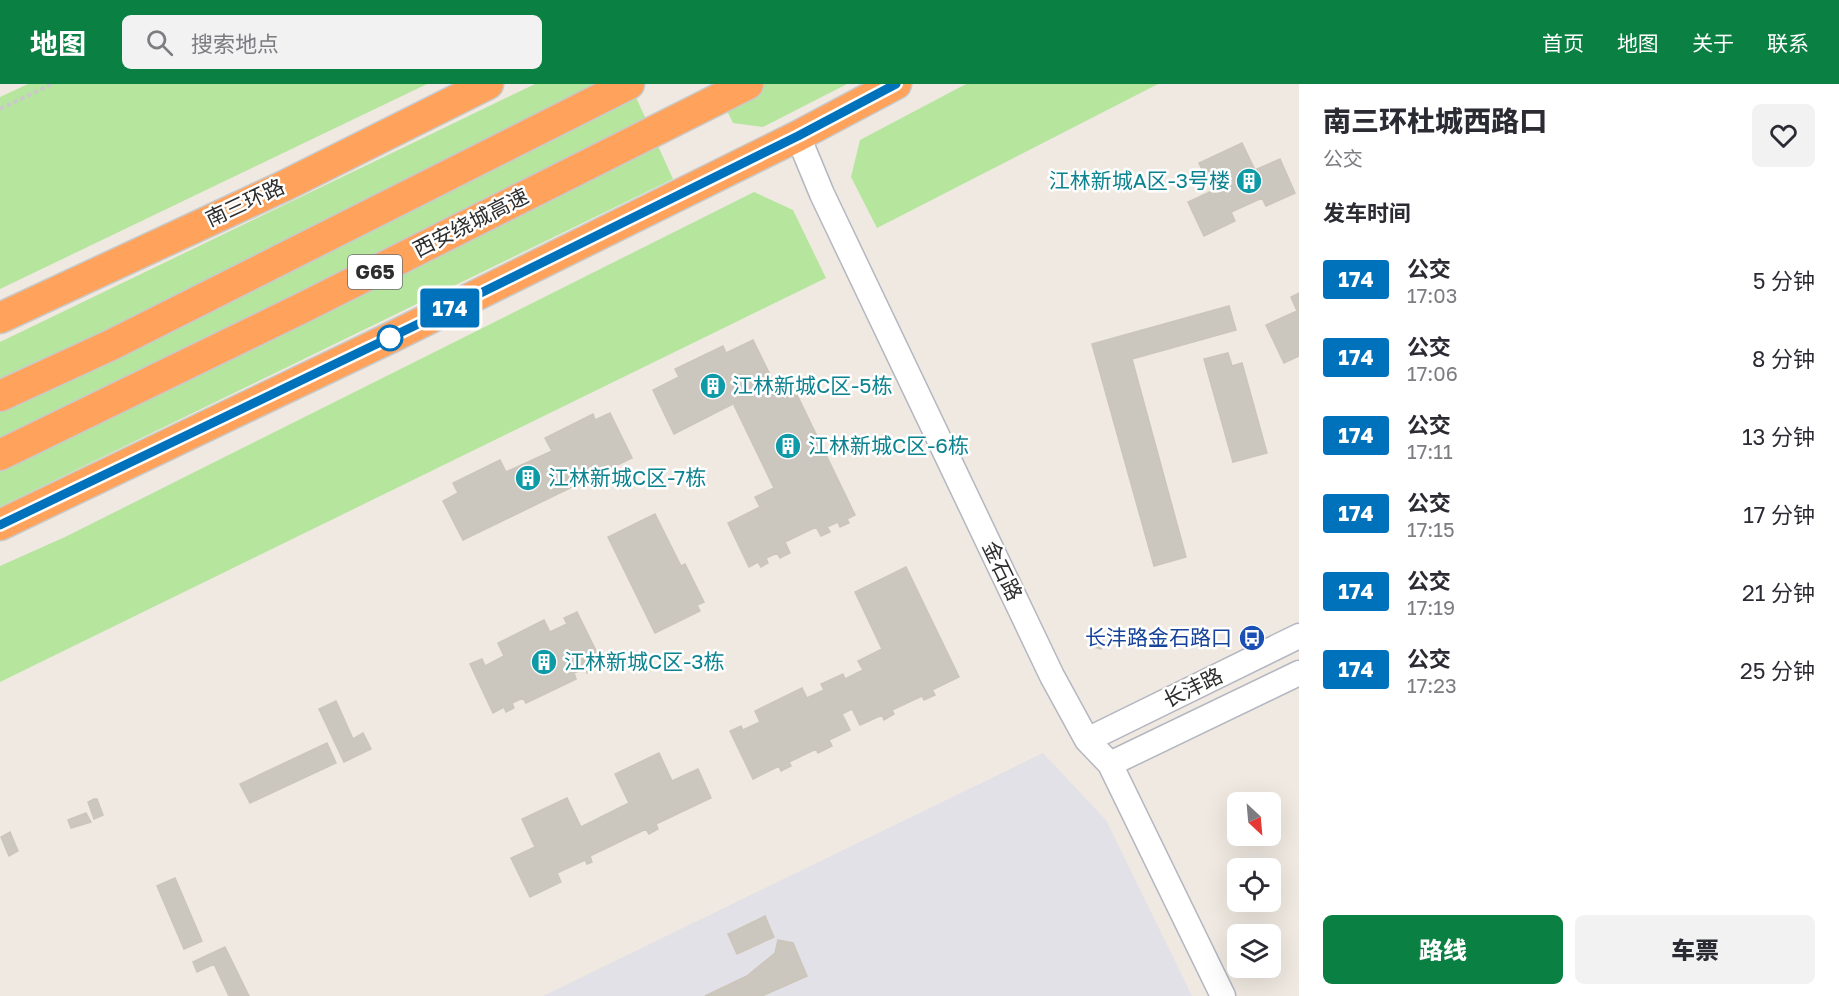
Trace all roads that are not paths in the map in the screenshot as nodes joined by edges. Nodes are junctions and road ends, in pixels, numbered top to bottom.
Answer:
1 (488, 84) edge
2 (629, 84) edge
3 (748, 84) edge
4 (896, 84) edge
5 (798, 136) junction
6 (0, 318) edge
7 (0, 396) edge
8 (0, 455) edge
9 (0, 525) edge
10 (1299, 636) edge
11 (1299, 673) edge
12 (1087, 740) junction
13 (1110, 764) junction
14 (1223, 996) edge

1 - 6 highway, 南三环路
2 - 7 highway, G65
3 - 8 highway, 西安绕城高速 / G65
4 - 5 highway
5 - 9 highway
5 - 12 street, 金石路
10 - 12 street, 长沣路
11 - 13 street, 长沣路
12 - 13 street, 金石路
13 - 14 street, 金石路

